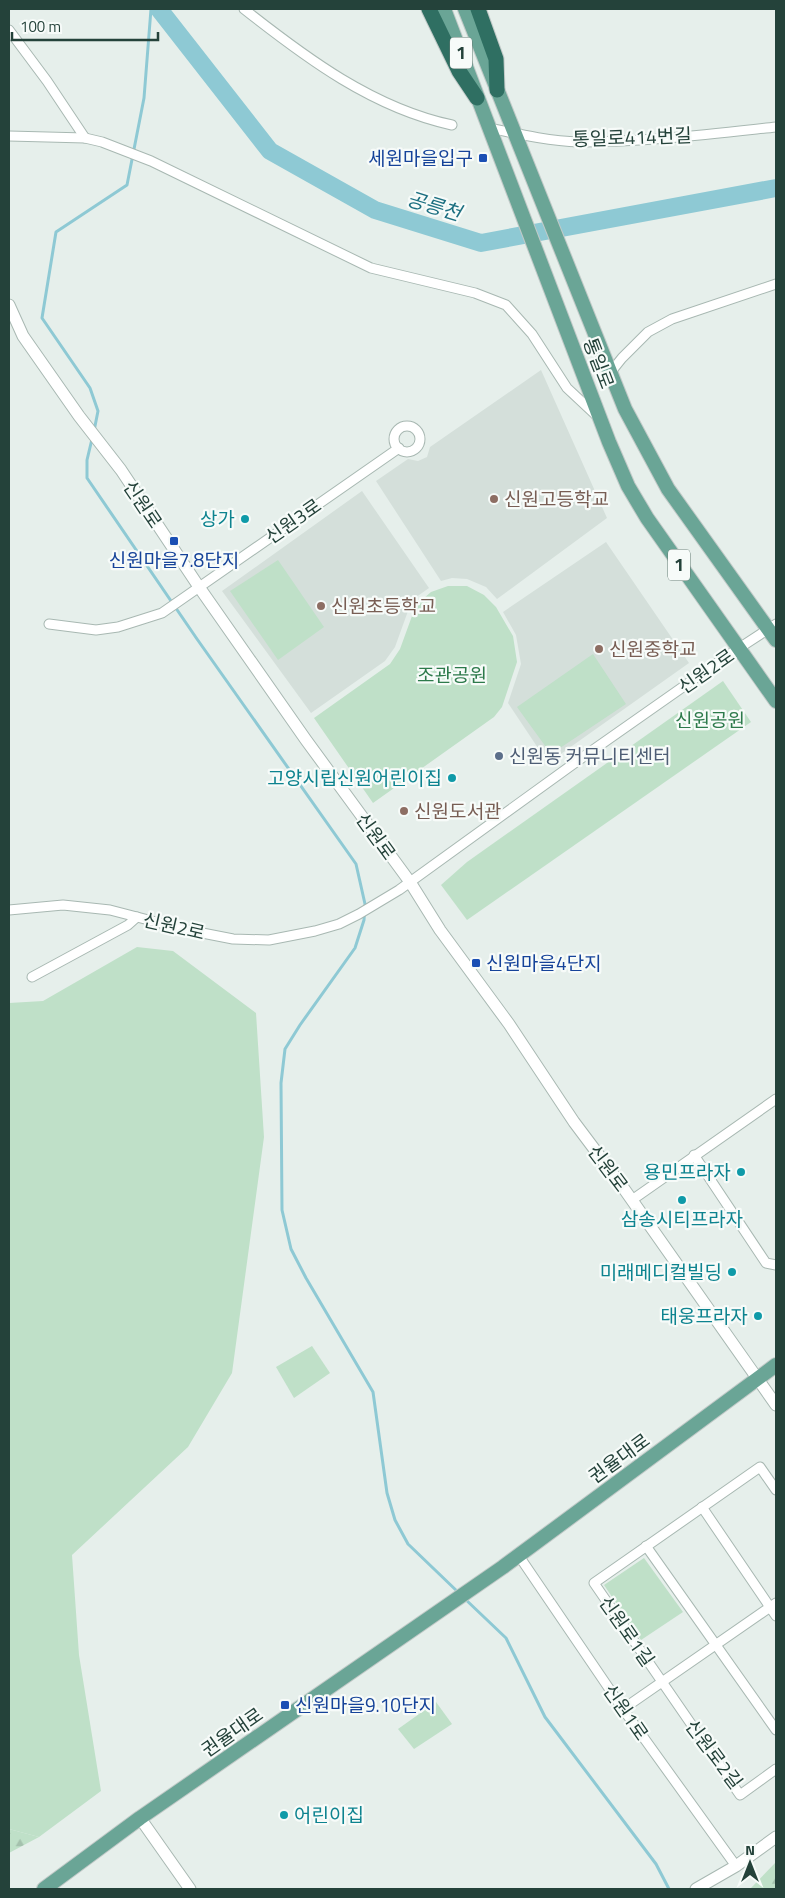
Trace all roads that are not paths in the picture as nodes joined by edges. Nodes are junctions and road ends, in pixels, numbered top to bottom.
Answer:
1 (244, 9) edge
2 (428, 9) edge
3 (444, 9) edge
4 (465, 9) edge
5 (478, 9) edge
6 (9, 30) edge
7 (497, 90) junction
8 (477, 98) junction
9 (452, 125) dead end
10 (776, 127) edge
11 (489, 128) junction
12 (516, 134) junction
13 (9, 136) edge
14 (85, 138) junction
15 (776, 284) edge
16 (9, 305) edge
17 (610, 373) junction
18 (600, 418) junction
19 (398, 448) dead end
20 (199, 587) junction
21 (49, 624) dead end
22 (774, 631) edge
23 (738, 648) junction
24 (776, 701) edge
25 (410, 882) junction
26 (9, 910) edge
27 (137, 917) junction
28 (32, 977) dead end
29 (776, 1099) edge
30 (694, 1155) junction
31 (632, 1200) junction
32 (776, 1265) edge
33 (776, 1365) edge
34 (757, 1378) junction
35 (776, 1404) edge
36 (776, 1490) edge
37 (702, 1507) junction
38 (646, 1546) junction
39 (518, 1556) junction
40 (773, 1605) edge
41 (776, 1616) edge
42 (716, 1645) junction
43 (662, 1682) junction
44 (624, 1709) junction
45 (776, 1730) edge
46 (776, 1769) edge
47 (140, 1818) junction
48 (776, 1837) edge
49 (736, 1866) junction
50 (697, 1888) edge
51 (44, 1889) edge
52 (190, 1889) edge

1 - 9 street
2 - 8 highway
3 - 8 main road, 통일로 / 1
4 - 7 main road, 통일로 / 1
5 - 7 highway
6 - 14 street
7 - 12 main road, 통일로 / 1
8 - 11 main road, 통일로 / 1
10 - 12 street, 통일로414번길
11 - 12 street, 통일로414번길
11 - 18 main road, 통일로 / 1
12 - 17 main road, 통일로 / 1
13 - 14 street
14 - 18 street
15 - 17 street
16 - 20 street, 신원로
17 - 22 main road, 통일로 / 1
18 - 23 main road, 통일로 / 1
19 - 20 street, 신원3로
20 - 21 street, 신원3로
20 - 25 street, 신원로
22 - 23 street, 신원2로
23 - 24 main road, 통일로 / 1
23 - 25 street, 신원2로
25 - 27 street, 신원2로
25 - 31 street, 신원로
26 - 27 street, 신원2로
27 - 28 street
29 - 30 street, 신원로
30 - 31 street, 신원로
30 - 32 street
31 - 34 street, 신원로
33 - 34 main road, 권율대로
34 - 35 street, 신원로
34 - 39 main road, 권율대로
36 - 37 street, 신원로1길
37 - 38 street, 신원로1길
37 - 40 street
38 - 42 street
38 - 43 street, 신원로1길
39 - 44 street, 신원1로
39 - 47 main road, 권율대로
40 - 41 street
40 - 42 street
42 - 43 street
42 - 45 street
43 - 44 street
43 - 46 street, 신원로2길
44 - 49 street, 신원1로
47 - 51 main road, 권율대로
47 - 52 street
48 - 49 street
49 - 50 street

